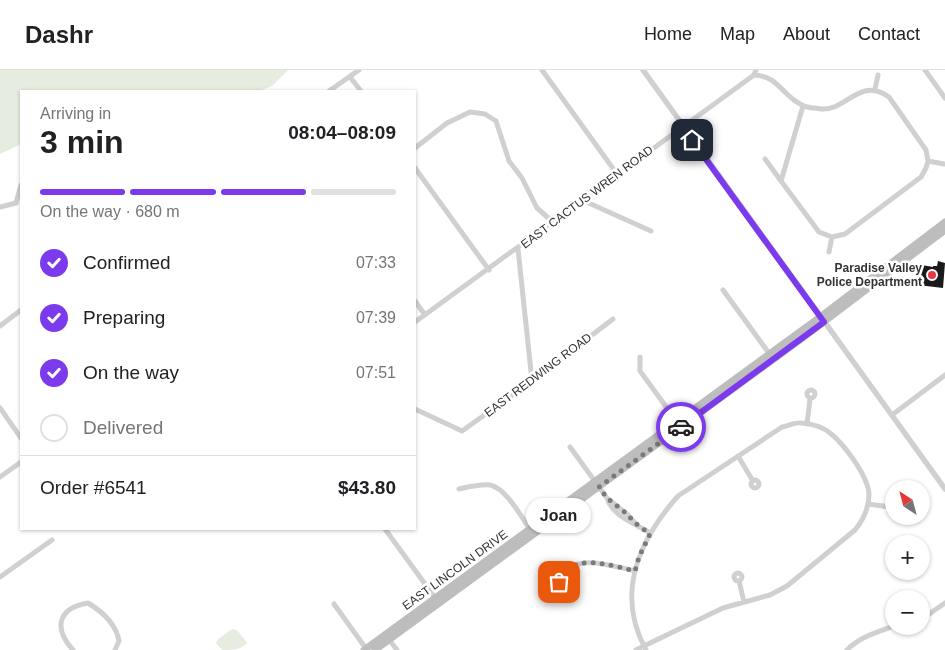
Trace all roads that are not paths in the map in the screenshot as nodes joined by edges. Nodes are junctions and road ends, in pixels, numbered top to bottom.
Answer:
1 (359, 70) edge
2 (542, 70) edge
3 (643, 70) edge
4 (925, 70) edge
5 (754, 72) edge
6 (878, 75) dead end
7 (350, 76) junction
8 (875, 89) junction
9 (330, 90) edge
10 (359, 90) edge
11 (945, 98) edge
12 (803, 106) junction
13 (683, 126) junction
14 (416, 147) edge
15 (765, 159) dead end
16 (928, 161) junction
17 (944, 164) dead end
18 (416, 169) edge
19 (617, 174) junction
20 (781, 181) junction
21 (582, 200) junction
22 (19, 203) edge
23 (0, 207) edge
24 (553, 222) junction
25 (944, 226) edge
26 (651, 231) dead end
27 (832, 237) junction
28 (518, 249) junction
29 (829, 252) dead end
30 (489, 270) junction
31 (723, 290) dead end
32 (416, 302) edge
33 (20, 311) edge
34 (425, 315) junction
35 (613, 319) dead end
36 (822, 319) junction
37 (416, 321) edge
38 (0, 326) edge
39 (640, 357) dead end
40 (771, 357) junction
41 (945, 375) edge
42 (532, 381) junction
43 (810, 399) dead end
44 (0, 408) edge
45 (416, 409) edge
46 (892, 415) junction
47 (679, 424) junction
48 (807, 424) junction
49 (20, 437) edge
50 (570, 447) dead end
51 (738, 456) junction
52 (20, 463) edge
53 (0, 478) edge
54 (753, 480) dead end
55 (943, 482) edge
56 (597, 484) junction
57 (458, 489) dead end
58 (945, 489) edge
59 (868, 504) junction
60 (885, 505) edge
61 (386, 530) edge
62 (532, 532) junction
63 (650, 534) junction
64 (52, 540) dead end
65 (635, 571) junction
66 (0, 577) edge
67 (557, 580) dead end
68 (739, 581) dead end
69 (437, 601) junction
70 (744, 602) junction
71 (945, 603) edge
72 (334, 604) dead end
73 (930, 613) edge
74 (885, 629) edge
75 (388, 637) junction
76 (854, 647) edge
77 (645, 648) edge
78 (72, 650) edge
79 (116, 650) edge
80 (366, 650) edge
81 (375, 650) edge
82 (397, 650) edge
83 (636, 650) edge
84 (847, 650) edge

1 - 7 street
2 - 19 street
3 - 13 street
4 - 11 street
5 - 12 street
5 - 13 street, EAST CACTUS WREN ROAD
6 - 8 street
7 - 9 street
7 - 10 street
8 - 12 street
8 - 16 street
12 - 20 street
13 - 19 street, EAST CACTUS WREN ROAD
13 - 36 street
14 - 24 street
15 - 20 street
16 - 17 street
16 - 27 street
18 - 30 street
19 - 21 street, EAST CACTUS WREN ROAD
20 - 27 street
21 - 24 street, EAST CACTUS WREN ROAD
21 - 26 street
22 - 23 street
24 - 28 street, EAST CACTUS WREN ROAD
25 - 36 main road, EAST LINCOLN DRIVE
27 - 29 street
28 - 30 street, EAST CACTUS WREN ROAD
28 - 42 street
30 - 34 street, EAST CACTUS WREN ROAD
31 - 40 street
32 - 34 street
33 - 38 street
34 - 37 street, EAST CACTUS WREN ROAD
35 - 42 street, EAST REDWING ROAD
36 - 40 main road, EAST LINCOLN DRIVE
36 - 46 street
39 - 47 street
40 - 47 main road, EAST LINCOLN DRIVE
41 - 46 street
42 - 45 street, EAST REDWING ROAD
43 - 48 street
44 - 49 street
46 - 55 street
47 - 56 main road, EAST LINCOLN DRIVE
48 - 51 street
48 - 59 street
50 - 56 street
51 - 54 street
51 - 63 street
52 - 53 street
55 - 58 street
56 - 62 main road, EAST LINCOLN DRIVE
56 - 63 street
57 - 62 street
59 - 60 street
59 - 70 street
61 - 69 street
62 - 69 main road, EAST LINCOLN DRIVE
63 - 65 street
64 - 66 street
65 - 67 street
65 - 77 street
68 - 70 street
69 - 75 main road, EAST LINCOLN DRIVE
70 - 77 street
71 - 73 street
72 - 80 street
74 - 76 street
75 - 80 main road, EAST LINCOLN DRIVE
75 - 81 main road, EAST LINCOLN DRIVE
75 - 82 street
76 - 84 street
77 - 83 street
78 - 79 street

